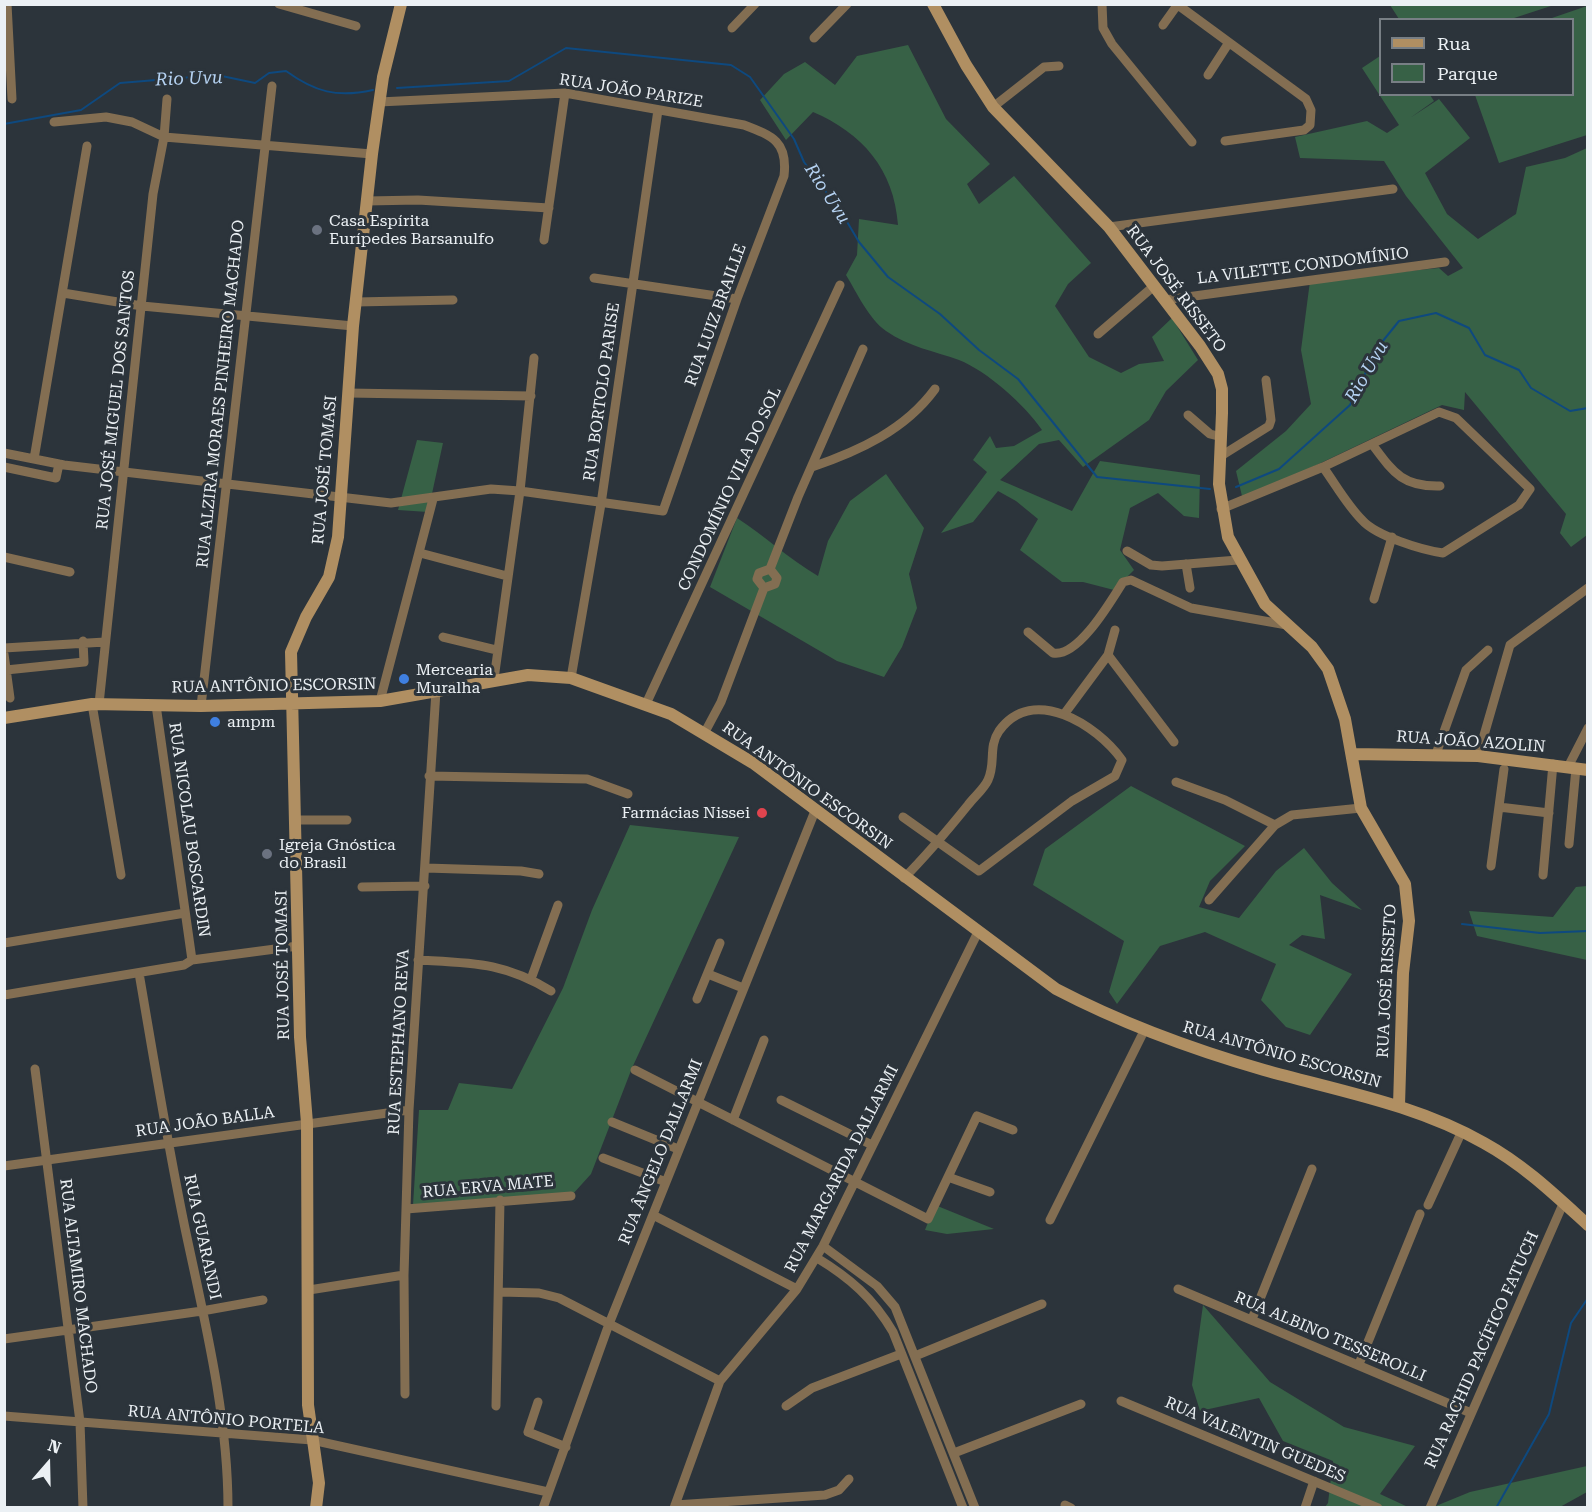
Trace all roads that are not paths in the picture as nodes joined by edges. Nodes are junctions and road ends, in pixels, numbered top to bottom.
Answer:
1 (7, 4) edge
2 (279, 4) edge
3 (401, 4) edge
4 (755, 4) edge
5 (847, 4) edge
6 (933, 4) edge
7 (1102, 4) edge
8 (1178, 5) edge
9 (1163, 25) dead end
10 (356, 26) dead end
11 (732, 28) dead end
12 (814, 38) dead end
13 (1228, 44) junction
14 (1059, 66) dead end
15 (1208, 75) dead end
16 (272, 86) dead end
17 (565, 93) junction
18 (12, 99) dead end
19 (167, 99) dead end
20 (379, 102) junction
21 (993, 107) junction
22 (658, 110) junction
23 (54, 122) dead end
24 (769, 134) joint
25 (164, 137) junction
26 (1226, 141) dead end
27 (1192, 142) dead end
28 (264, 145) junction
29 (87, 146) dead end
30 (372, 154) junction
31 (1393, 189) dead end
32 (367, 201) junction
33 (549, 208) junction
34 (1109, 226) junction
35 (544, 240) dead end
36 (1445, 262) dead end
37 (594, 278) dead end
38 (633, 285) junction
39 (840, 285) dead end
40 (1154, 286) junction
41 (63, 293) junction
42 (737, 299) junction
43 (453, 300) dead end
44 (1165, 300) junction
45 (356, 302) junction
46 (142, 306) junction
47 (244, 315) junction
48 (353, 326) junction
49 (1098, 334) dead end
50 (863, 350) dead end
51 (534, 358) dead end
52 (1266, 380) dead end
53 (935, 389) dead end
54 (348, 393) junction
55 (531, 396) junction
56 (1188, 415) dead end
57 (1222, 437) junction
58 (1372, 444) junction
59 (4, 453) edge
60 (1221, 456) junction
61 (34, 459) junction
62 (59, 464) junction
63 (4, 467) edge
64 (812, 467) junction
65 (1323, 467) junction
66 (123, 471) junction
67 (227, 482) junction
68 (1440, 486) dead end
69 (520, 490) junction
70 (340, 497) junction
71 (433, 499) junction
72 (601, 504) junction
73 (1221, 509) junction
74 (1392, 537) junction
75 (1127, 552) dead end
76 (420, 553) junction
77 (4, 557) edge
78 (1238, 560) junction
79 (1186, 564) junction
80 (70, 572) dead end
81 (507, 576) junction
82 (1190, 588) dead end
83 (1587, 588) edge
84 (1374, 599) dead end
85 (1292, 626) junction
86 (1115, 630) dead end
87 (1028, 632) dead end
88 (443, 637) dead end
89 (83, 641) junction
90 (105, 642) junction
91 (4, 648) edge
92 (497, 650) junction
93 (1488, 650) dead end
94 (4, 654) edge
95 (1108, 655) junction
96 (6, 669) junction
97 (571, 678) junction
98 (494, 680) junction
99 (436, 691) junction
100 (10, 698) dead end
101 (380, 700) junction
102 (96, 704) junction
103 (294, 704) junction
104 (646, 704) junction
105 (156, 705) junction
106 (201, 705) junction
107 (1065, 712) junction
108 (4, 717) edge
109 (1587, 728) edge
110 (705, 732) junction
111 (1174, 742) dead end
112 (1436, 753) junction
113 (1353, 754) junction
114 (1478, 756) junction
115 (1553, 764) junction
116 (1577, 768) edge
117 (1504, 770) dead end
118 (429, 776) junction
119 (1176, 782) dead end
120 (628, 794) dead end
121 (1499, 807) junction
122 (1361, 808) junction
123 (815, 811) junction
124 (1549, 813) junction
125 (903, 817) dead end
126 (297, 820) junction
127 (347, 820) dead end
128 (1275, 825) junction
129 (938, 842) junction
130 (1569, 844) dead end
131 (1491, 866) dead end
132 (426, 868) junction
133 (539, 874) dead end
134 (121, 875) dead end
135 (1543, 875) dead end
136 (904, 878) junction
137 (425, 886) junction
138 (362, 887) dead end
139 (1209, 900) dead end
140 (558, 905) dead end
141 (185, 913) junction
142 (978, 932) junction
143 (4, 943) edge
144 (720, 943) dead end
145 (298, 946) junction
146 (192, 960) junction
147 (418, 960) junction
148 (139, 973) junction
149 (708, 974) junction
150 (531, 979) junction
151 (743, 988) junction
152 (551, 992) dead end
153 (4, 995) edge
154 (698, 999) dead end
155 (1144, 1031) junction
156 (764, 1040) dead end
157 (35, 1069) dead end
158 (635, 1070) dead end
159 (781, 1100) dead end
160 (697, 1102) junction
161 (1399, 1105) junction
162 (409, 1110) junction
163 (733, 1120) junction
164 (612, 1122) dead end
165 (307, 1123) junction
166 (1013, 1130) dead end
167 (1462, 1131) junction
168 (167, 1142) junction
169 (872, 1145) junction
170 (678, 1149) junction
171 (603, 1158) dead end
172 (46, 1160) junction
173 (4, 1166) edge
174 (1312, 1169) dead end
175 (948, 1177) junction
176 (666, 1182) junction
177 (854, 1182) junction
178 (990, 1192) dead end
179 (571, 1196) dead end
180 (500, 1200) junction
181 (1563, 1204) junction
182 (1428, 1205) dead end
183 (406, 1209) junction
184 (1420, 1214) dead end
185 (652, 1215) junction
186 (1050, 1220) dead end
187 (1587, 1225) edge
188 (823, 1246) junction
189 (816, 1258) junction
190 (404, 1275) junction
191 (864, 1276) junction
192 (856, 1286) junction
193 (797, 1289) junction
194 (1178, 1289) dead end
195 (309, 1290) junction
196 (500, 1293) junction
197 (263, 1300) dead end
198 (1042, 1304) dead end
199 (202, 1311) junction
200 (1252, 1319) junction
201 (609, 1324) junction
202 (70, 1329) junction
203 (4, 1339) edge
204 (902, 1354) junction
205 (915, 1356) junction
206 (1359, 1364) junction
207 (720, 1381) junction
208 (405, 1394) dead end
209 (932, 1401) junction
210 (1121, 1401) dead end
211 (538, 1402) dead end
212 (1081, 1404) dead end
213 (922, 1405) junction
214 (496, 1406) dead end
215 (786, 1406) dead end
216 (1471, 1413) junction
217 (4, 1416) edge
218 (80, 1422) junction
219 (223, 1434) junction
220 (312, 1440) junction
221 (566, 1446) junction
222 (954, 1453) junction
223 (849, 1479) dead end
224 (1314, 1481) junction
225 (548, 1492) junction
226 (753, 1504) edge
227 (674, 1506) edge
228 (961, 1507) edge
229 (83, 1508) edge
230 (228, 1508) edge
231 (316, 1508) edge
232 (543, 1508) edge
233 (975, 1508) edge
234 (1305, 1508) edge
235 (1378, 1508) edge
236 (1430, 1508) edge

1 - 18 street
2 - 10 street
3 - 20 main road, RUA JOSÉ TOMASI
4 - 11 street
5 - 12 street
6 - 21 main road, RUA JOSÉ RISSETO
7 - 27 street
8 - 9 street
8 - 13 street
13 - 15 street
13 - 26 street
14 - 21 street
16 - 28 street, RUA ALZIRA MORAES PINHEIRO MACHADO
17 - 20 street, RUA JOÃO PARIZE
17 - 22 street, RUA JOÃO PARIZE
17 - 33 street
19 - 25 street, RUA JOSÉ MIGUEL DOS SANTOS
20 - 30 main road, RUA JOSÉ TOMASI
21 - 34 main road, RUA JOSÉ RISSETO
22 - 24 street, RUA JOÃO PARIZE
22 - 38 street, RUA BORTOLO PARISE
23 - 25 street
24 - 42 street, RUA LUIZ BRAILLE
25 - 28 street
25 - 46 street, RUA JOSÉ MIGUEL DOS SANTOS
28 - 30 street
28 - 47 street, RUA ALZIRA MORAES PINHEIRO MACHADO
29 - 41 street
30 - 32 main road, RUA JOSÉ TOMASI
31 - 34 street
32 - 33 street
32 - 45 main road, RUA JOSÉ TOMASI
33 - 35 street
34 - 40 main road, RUA JOSÉ RISSETO
36 - 44 street, LA VILETTE CONDOMÍNIO
37 - 38 street
38 - 42 street
38 - 72 street, RUA BORTOLO PARISE
39 - 104 street, CONDOMÍNIO VILA DO SOL
40 - 44 main road, RUA JOSÉ RISSETO
40 - 49 street
41 - 46 street
41 - 61 street
42 - 72 street, RUA LUIZ BRAILLE
43 - 45 street
44 - 57 main road, RUA JOSÉ RISSETO
45 - 48 main road, RUA JOSÉ TOMASI
46 - 47 street
46 - 66 street, RUA JOSÉ MIGUEL DOS SANTOS
47 - 48 street
47 - 67 street, RUA ALZIRA MORAES PINHEIRO MACHADO
48 - 54 main road, RUA JOSÉ TOMASI
50 - 64 street
51 - 55 street
52 - 60 street
53 - 64 street
54 - 55 street
54 - 70 main road, RUA JOSÉ TOMASI
55 - 69 street
56 - 57 street
57 - 60 main road, RUA JOSÉ RISSETO
58 - 65 street
58 - 68 street
58 - 74 street
59 - 61 street
60 - 73 main road, RUA JOSÉ RISSETO
61 - 62 street
62 - 63 street
62 - 66 street
64 - 110 street
65 - 73 street
65 - 74 street
66 - 67 street
66 - 90 street, RUA JOSÉ MIGUEL DOS SANTOS
67 - 70 street
67 - 106 street, RUA ALZIRA MORAES PINHEIRO MACHADO
69 - 71 street
69 - 72 street
69 - 81 street
70 - 71 street
70 - 103 main road, RUA JOSÉ TOMASI
71 - 76 street
72 - 97 street, RUA BORTOLO PARISE
73 - 78 main road, RUA JOSÉ RISSETO
74 - 84 street
75 - 79 street
76 - 81 street
76 - 101 street
77 - 80 street
78 - 79 street
78 - 85 main road, RUA JOSÉ RISSETO
79 - 82 street
81 - 92 street
83 - 114 street
85 - 87 street
85 - 113 main road, RUA JOSÉ RISSETO
86 - 95 street
88 - 92 street
89 - 90 street
89 - 91 street
89 - 96 street
90 - 102 street, RUA JOSÉ MIGUEL DOS SANTOS
92 - 98 street
93 - 112 street
94 - 96 street
95 - 107 street
95 - 111 street
96 - 100 street
97 - 98 main road, RUA ANTÔNIO ESCORSIN
97 - 104 main road, RUA ANTÔNIO ESCORSIN
98 - 99 main road, RUA ANTÔNIO ESCORSIN
99 - 101 main road, RUA ANTÔNIO ESCORSIN
99 - 118 street, RUA ESTEPHANO REVA
101 - 103 main road, RUA ANTÔNIO ESCORSIN
102 - 105 main road, RUA ANTÔNIO ESCORSIN
102 - 108 main road, RUA ANTÔNIO ESCORSIN
102 - 134 street, RUA JOSÉ MIGUEL DOS SANTOS
103 - 106 main road, RUA ANTÔNIO ESCORSIN
103 - 126 main road, RUA JOSÉ TOMASI
104 - 110 main road, RUA ANTÔNIO ESCORSIN
105 - 106 main road, RUA ANTÔNIO ESCORSIN
105 - 141 street, RUA NICOLAU BOSCARDIN
107 - 129 street
107 - 129 street
109 - 116 street
110 - 123 main road, RUA ANTÔNIO ESCORSIN
112 - 113 main road, RUA JOÃO AZOLIN
112 - 114 main road, RUA JOÃO AZOLIN
113 - 122 main road, RUA JOSÉ RISSETO
114 - 115 main road, RUA JOÃO AZOLIN
115 - 116 main road, RUA JOÃO AZOLIN
115 - 124 street
116 - 130 street
117 - 121 street
118 - 120 street
118 - 132 street, RUA ESTEPHANO REVA
119 - 128 street
121 - 124 street
121 - 131 street
122 - 128 street
122 - 161 main road, RUA JOSÉ RISSETO
123 - 136 main road, RUA ANTÔNIO ESCORSIN
123 - 151 street, RUA ÂNGELO DALLARMI
124 - 135 street
125 - 129 street
126 - 127 street
126 - 145 main road, RUA JOSÉ TOMASI
128 - 139 street
129 - 136 street
132 - 133 street
132 - 137 street, RUA ESTEPHANO REVA
136 - 142 main road, RUA ANTÔNIO ESCORSIN
137 - 138 street
137 - 147 street, RUA ESTEPHANO REVA
140 - 150 street
141 - 143 street
141 - 146 street, RUA NICOLAU BOSCARDIN
142 - 155 main road, RUA ANTÔNIO ESCORSIN
142 - 169 street, RUA MARGARIDA DALLARMI
144 - 149 street
145 - 146 street
145 - 165 main road, RUA JOSÉ TOMASI
146 - 148 street
147 - 150 street
147 - 162 street, RUA ESTEPHANO REVA
148 - 153 street
148 - 168 street, RUA GUARANDI
149 - 151 street
149 - 154 street
150 - 152 street
151 - 160 street, RUA ÂNGELO DALLARMI
155 - 161 main road, RUA ANTÔNIO ESCORSIN
155 - 186 street
156 - 163 street
157 - 172 street, RUA ALTAMIRO MACHADO
158 - 160 street
159 - 169 street
160 - 163 street
160 - 170 street, RUA ÂNGELO DALLARMI
161 - 167 main road, RUA ANTÔNIO ESCORSIN
162 - 165 street, RUA JOÃO BALLA
162 - 183 street, RUA ESTEPHANO REVA
163 - 177 street
164 - 170 street
165 - 168 street, RUA JOÃO BALLA
165 - 195 main road, RUA JOSÉ TOMASI
166 - 175 street
167 - 181 main road, RUA ANTÔNIO ESCORSIN
167 - 182 street
168 - 172 street, RUA JOÃO BALLA
168 - 199 street, RUA GUARANDI
169 - 177 street, RUA MARGARIDA DALLARMI
170 - 176 street, RUA ÂNGELO DALLARMI
171 - 176 street
172 - 173 street, RUA JOÃO BALLA
172 - 202 street, RUA ALTAMIRO MACHADO
174 - 200 street
175 - 177 street
175 - 178 street
176 - 185 street, RUA ÂNGELO DALLARMI
177 - 188 street, RUA MARGARIDA DALLARMI
179 - 180 street, RUA ERVA MATE
180 - 183 street, RUA ERVA MATE
180 - 196 street
181 - 187 main road, RUA ANTÔNIO ESCORSIN
181 - 216 street, RUA RACHID PACÍFICO FATUCH
183 - 190 street, RUA ESTEPHANO REVA
184 - 206 street
185 - 193 street
185 - 201 street, RUA ÂNGELO DALLARMI
188 - 189 street, RUA MARGARIDA DALLARMI
188 - 191 street
189 - 192 street
189 - 193 street, RUA MARGARIDA DALLARMI
190 - 195 street
190 - 208 street, RUA ESTEPHANO REVA
191 - 192 street
191 - 205 street
192 - 204 street
193 - 207 street, RUA MARGARIDA DALLARMI
194 - 200 street, RUA ALBINO TESSEROLLI
195 - 220 main road, RUA JOSÉ TOMASI
196 - 201 street
196 - 214 street
197 - 199 street
198 - 205 street
199 - 202 street
199 - 219 street, RUA GUARANDI
200 - 206 street, RUA ALBINO TESSEROLLI
201 - 207 street
201 - 221 street, RUA ÂNGELO DALLARMI
202 - 203 street
202 - 218 street, RUA ALTAMIRO MACHADO
204 - 213 street
204 - 215 street
205 - 209 street
206 - 216 street, RUA ALBINO TESSEROLLI
207 - 227 street, RUA MARGARIDA DALLARMI
209 - 213 street
209 - 222 street
210 - 224 street, RUA VALENTIN GUEDES
211 - 221 street
212 - 222 street
213 - 228 street
216 - 236 street, RUA RACHID PACÍFICO FATUCH
217 - 218 street, RUA ANTÔNIO PORTELA
218 - 219 street, RUA ANTÔNIO PORTELA
218 - 229 street, RUA ALTAMIRO MACHADO
219 - 220 street, RUA ANTÔNIO PORTELA
219 - 230 street, RUA GUARANDI
220 - 225 street, RUA ANTÔNIO PORTELA
220 - 231 main road, RUA JOSÉ TOMASI
221 - 225 street, RUA ÂNGELO DALLARMI
222 - 233 street
223 - 226 street
224 - 234 street
224 - 235 street, RUA VALENTIN GUEDES
225 - 232 street, RUA ÂNGELO DALLARMI
226 - 227 street

